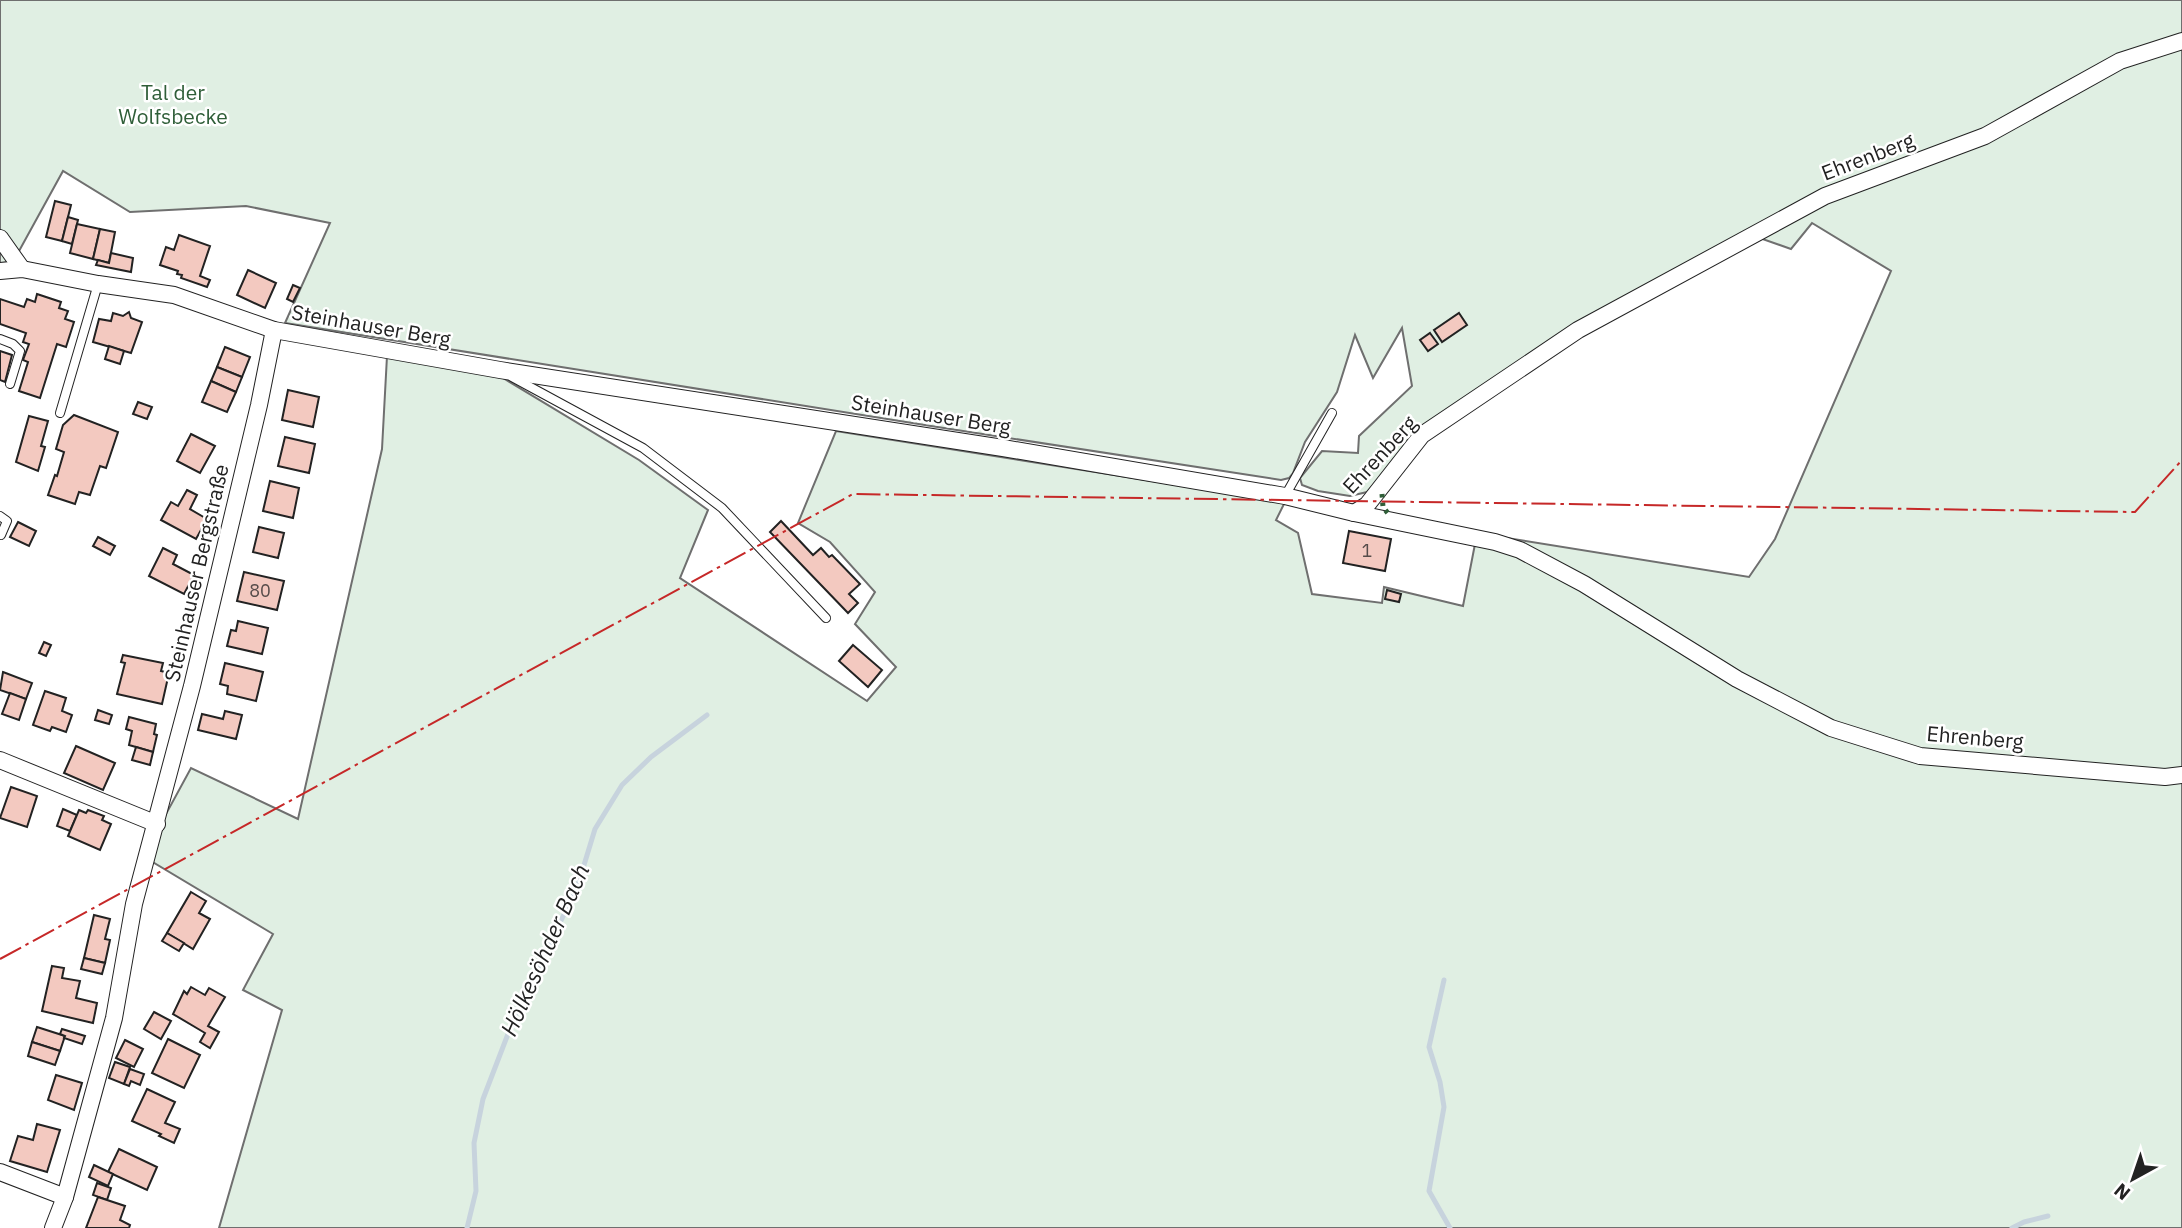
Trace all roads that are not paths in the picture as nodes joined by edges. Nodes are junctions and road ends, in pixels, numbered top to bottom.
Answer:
1 (2182, 41) edge
2 (0, 238) edge
3 (22, 268) junction
4 (0, 271) edge
5 (98, 284) junction
6 (275, 330) junction
7 (0, 339) edge
8 (500, 370) junction
9 (10, 384) dead end
10 (60, 413) dead end
11 (1332, 413) dead end
12 (1285, 496) junction
13 (1354, 513) junction
14 (0, 516) edge
15 (1, 535) edge
16 (827, 618) dead end
17 (0, 760) edge
18 (2182, 775) edge
19 (157, 824) junction
20 (0, 1172) edge
21 (65, 1197) junction
22 (53, 1228) edge

1 - 13 street, Ehrenberg
2 - 3 street
3 - 4 street, Steinhauser Berg
3 - 5 street, Steinhauser Berg
5 - 6 street, Steinhauser Berg
5 - 10 lane
6 - 8 street, Steinhauser Berg
6 - 19 street, Steinhauser Bergstraße
7 - 9 lane
8 - 12 street, Steinhauser Berg
8 - 16 lane, Steinhauser Berg
11 - 12 lane
12 - 13 street, Steinhauser Berg
13 - 18 street, Ehrenberg
14 - 15 lane
17 - 19 street
19 - 21 street, Steinhauser Bergstraße
20 - 21 street
21 - 22 street, Steinhauser Bergstraße

